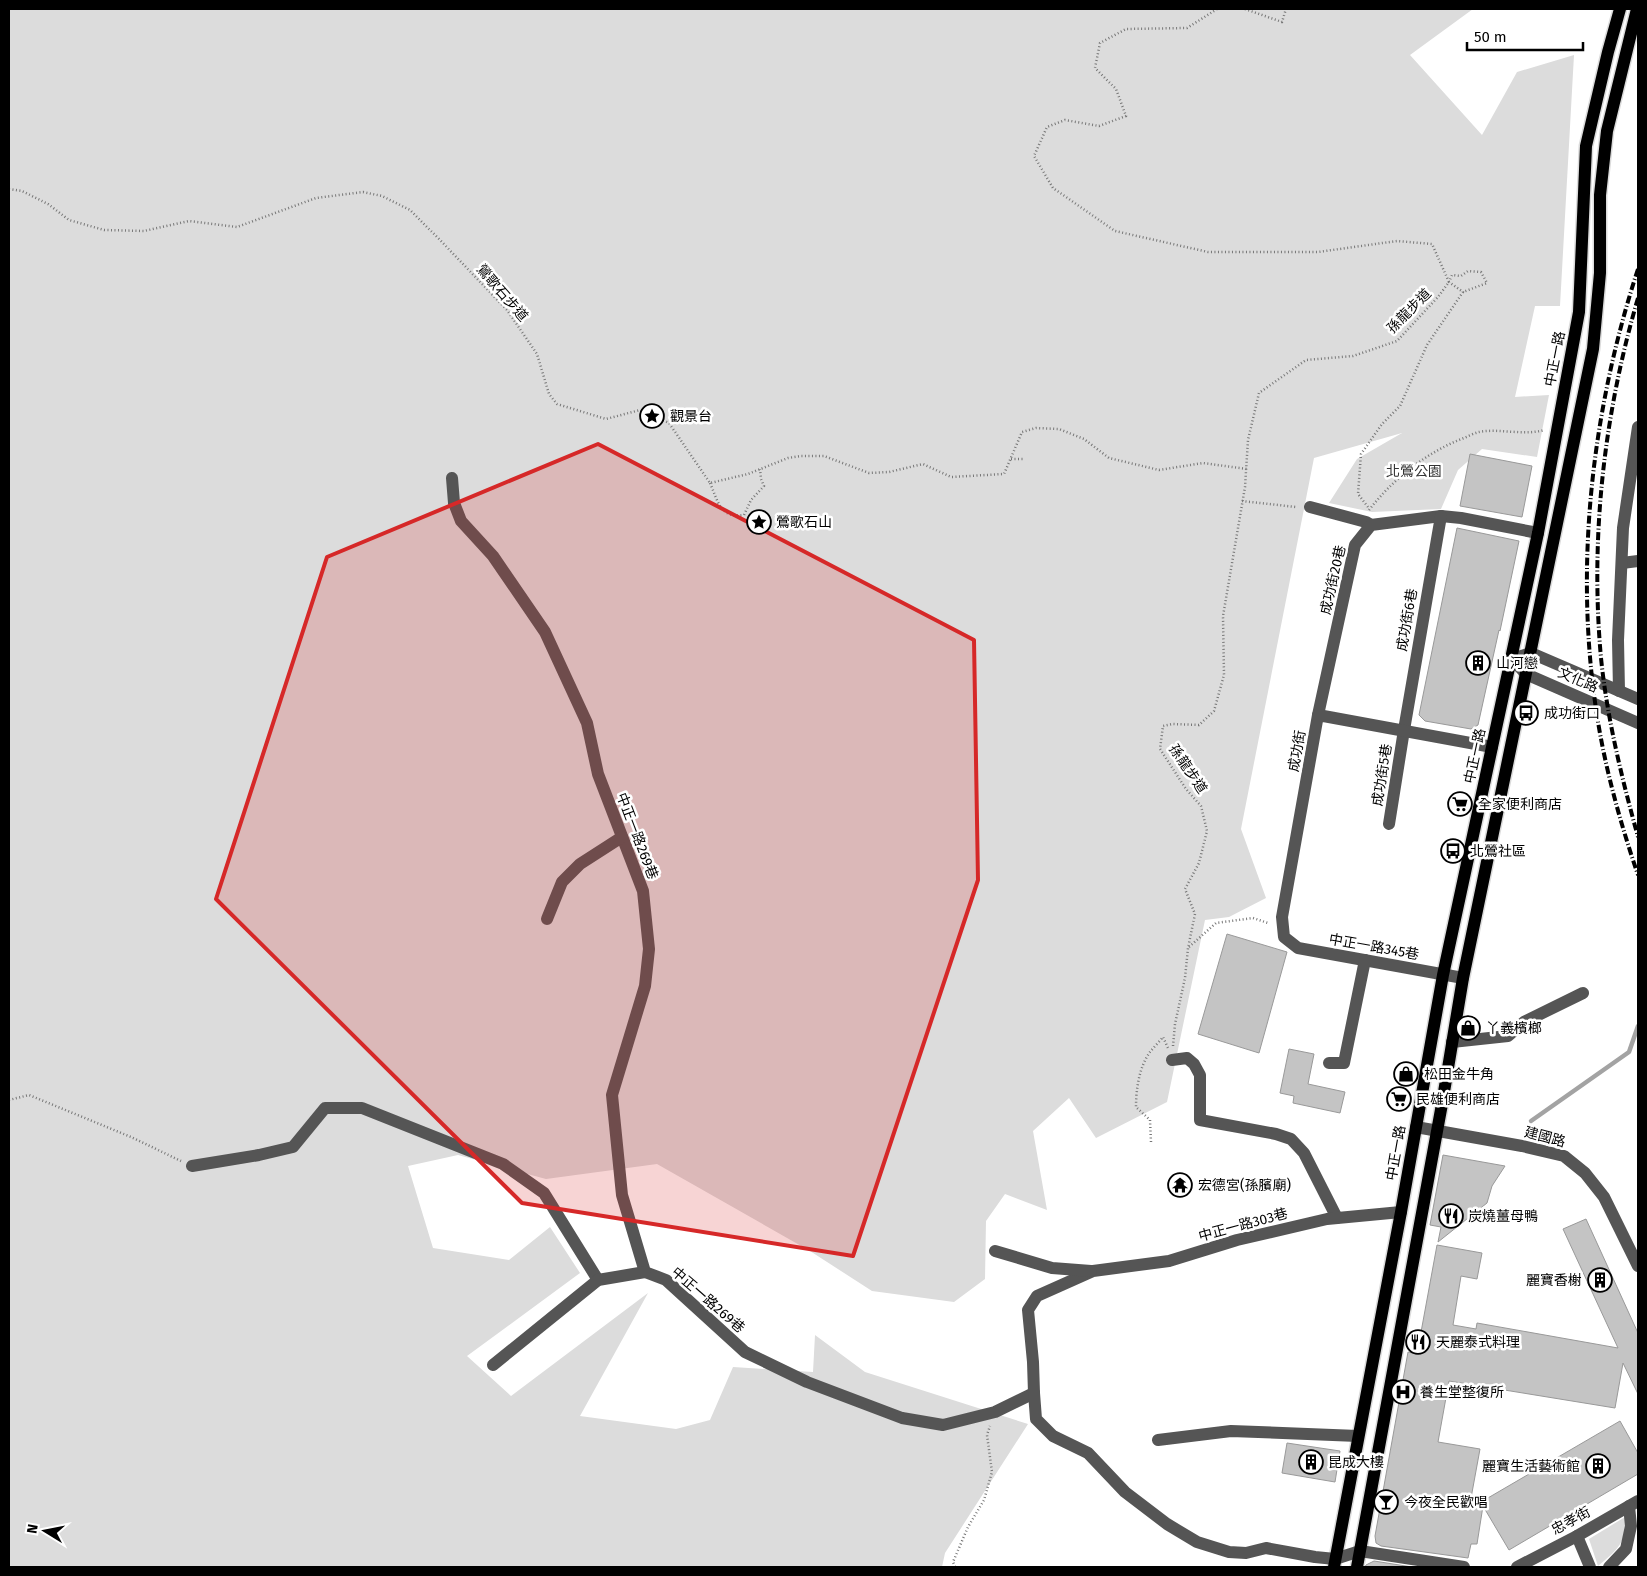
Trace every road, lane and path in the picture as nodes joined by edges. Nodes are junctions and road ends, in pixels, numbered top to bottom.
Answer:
1 (1216, 9) edge
2 (1245, 9) edge
3 (1286, 9) edge
4 (1620, 9) edge
5 (1637, 9) edge
6 (9, 189) edge
7 (1449, 282) junction
8 (1464, 292) junction
9 (1558, 426) junction
10 (1638, 427) edge
11 (1010, 459) junction
12 (1023, 459) dead end
13 (760, 469) junction
14 (1246, 469) junction
15 (452, 478) dead end
16 (710, 483) junction
17 (1242, 501) junction
18 (1368, 507) dead end
19 (1310, 508) joint
20 (1441, 516) junction
21 (1369, 524) junction
22 (1538, 533) junction
23 (1638, 561) edge
24 (1622, 562) junction
25 (1531, 653) junction
26 (1512, 658) junction
27 (1526, 674) junction
28 (1619, 691) junction
29 (1638, 699) edge
30 (1318, 715) junction
31 (1638, 723) edge
32 (1404, 730) junction
33 (1492, 747) junction
34 (1389, 824) dead end
35 (622, 837) junction
36 (547, 919) dead end
37 (1283, 932) junction
38 (1188, 948) junction
39 (1365, 960) junction
40 (1443, 975) junction
41 (1463, 978) junction
42 (1583, 993) dead end
43 (1452, 1042) junction
44 (1172, 1060) junction
45 (1329, 1063) dead end
46 (9, 1100) edge
47 (1416, 1127) junction
48 (1437, 1130) junction
49 (1151, 1142) dead end
50 (192, 1166) joint
51 (1400, 1212) junction
52 (1337, 1218) junction
53 (995, 1251) dead end
54 (1638, 1266) edge
55 (1093, 1271) junction
56 (644, 1272) junction
57 (598, 1280) junction
58 (492, 1365) dead end
59 (1034, 1393) junction
60 (995, 1412) junction
61 (1358, 1436) junction
62 (1158, 1440) dead end
63 (1634, 1503) edge
64 (1577, 1536) junction
65 (1360, 1551) junction
66 (1334, 1563) edge
67 (955, 1567) edge
68 (1357, 1567) edge
69 (1464, 1567) edge
70 (1517, 1567) edge
71 (1590, 1567) edge
72 (1609, 1567) edge

1 - 7 path, 孫龍步道
2 - 3 path
4 - 9 main road, 中正一路
5 - 25 main road
6 - 16 path, 鶯歌石步道
7 - 8 path
7 - 8 path
7 - 14 path, 孫龍步道
8 - 18 path
9 - 21 path
9 - 22 main road, 中正一路
10 - 24 street
11 - 12 path
11 - 13 path
11 - 14 path
13 - 16 path
13 - 16 path
14 - 17 path, 孫龍步道
15 - 35 street, 中正一路269巷
17 - 19 path
17 - 38 path, 孫龍步道
19 - 21 street
20 - 21 street
20 - 22 street
20 - 32 street, 成功街6巷
21 - 30 street, 成功街20巷
22 - 26 main road, 中正一路
23 - 24 street
24 - 28 street
25 - 26 street
25 - 27 main road
25 - 28 street
26 - 27 street, 文化路
26 - 33 main road, 中正一路
27 - 31 street, 文化路
27 - 41 main road
28 - 29 street
30 - 32 street, 成功街
30 - 37 street, 成功街
32 - 33 street, 成功街
32 - 34 street, 成功街5巷
33 - 40 main road, 中正一路
35 - 36 street
35 - 56 street, 中正一路269巷
37 - 38 path
37 - 39 street, 中正一路345巷
38 - 44 path, 孫龍步道
39 - 40 street, 中正一路345巷
39 - 45 street
40 - 41 street, 中正一路345巷
40 - 47 main road, 中正一路
41 - 43 main road
42 - 43 street
43 - 48 main road
44 - 49 path
44 - 52 street
46 - 50 path
47 - 48 street, 建國路
47 - 51 main road, 中正一路
48 - 54 street, 建國路
48 - 65 main road
50 - 57 street
51 - 52 street, 中正一路303巷
51 - 61 main road, 中正一路
52 - 55 street, 中正一路303巷
53 - 55 street, 中正一路303巷
55 - 59 street, 中正一路303巷
56 - 57 street
56 - 60 street, 中正一路269巷
57 - 58 street
59 - 60 street, 中正一路269巷
59 - 66 street
60 - 67 path
61 - 62 street
61 - 66 main road, 中正一路
63 - 64 street, 忠孝街
63 - 72 street
64 - 70 street, 忠孝街
64 - 71 street
65 - 66 street
65 - 68 main road
65 - 69 street

